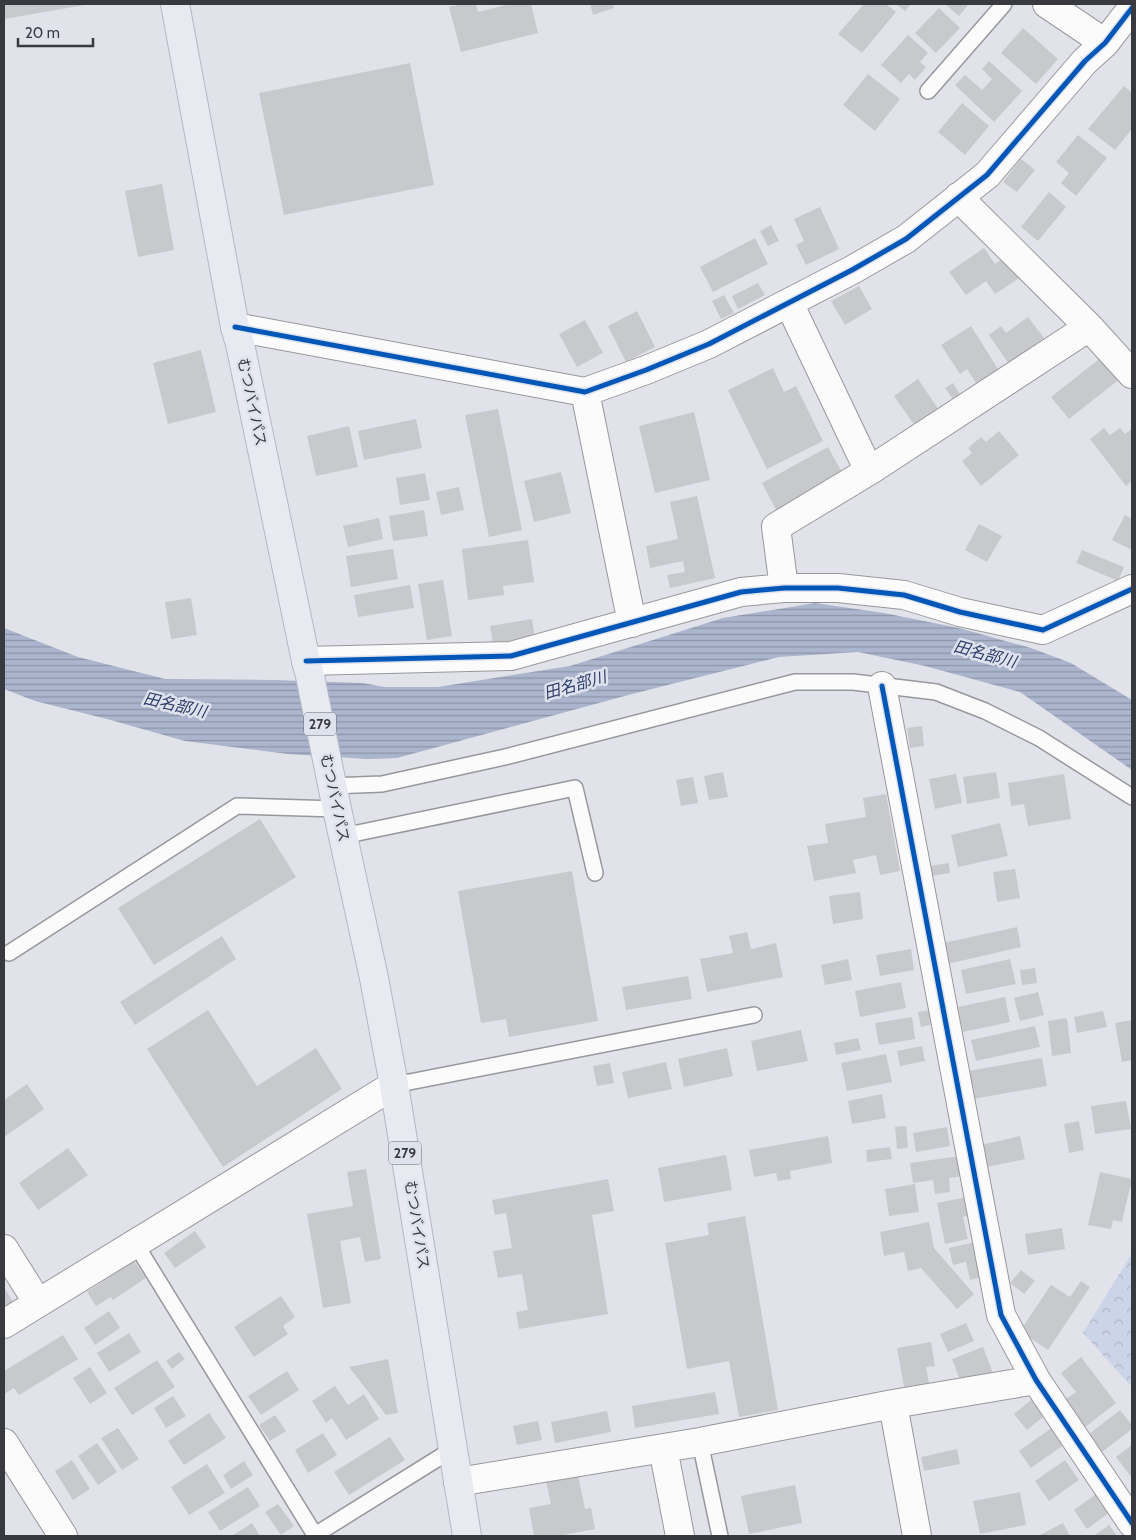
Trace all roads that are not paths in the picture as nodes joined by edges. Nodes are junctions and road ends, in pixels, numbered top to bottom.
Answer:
1 (175, 4) edge
2 (1004, 4) edge
3 (1047, 4) edge
4 (1132, 8) edge
5 (1105, 43) junction
6 (928, 91) dead end
7 (958, 197) junction
8 (789, 302) junction
9 (235, 327) junction
10 (1089, 327) junction
11 (1132, 374) edge
12 (585, 392) junction
13 (869, 471) junction
14 (784, 588) junction
15 (1132, 589) edge
16 (632, 623) junction
17 (308, 668) junction
18 (882, 686) junction
19 (333, 789) junction
20 (1132, 796) edge
21 (343, 836) junction
22 (595, 873) dead end
23 (10, 953) dead end
24 (754, 1016) dead end
25 (394, 1085) junction
26 (135, 1243) junction
27 (4, 1249) edge
28 (38, 1303) junction
29 (4, 1324) edge
30 (1036, 1380) junction
31 (893, 1404) junction
32 (700, 1442) junction
33 (4, 1443) edge
34 (663, 1448) junction
35 (453, 1449) junction
36 (458, 1482) junction
37 (1132, 1523) edge
38 (63, 1536) edge
39 (467, 1536) edge
40 (680, 1536) edge
41 (720, 1536) edge
42 (917, 1536) edge

1 - 9 highway, むつバイパス / 279
2 - 6 lane
3 - 5 street
4 - 5 street
5 - 7 street
7 - 8 street
7 - 10 street
8 - 12 street
8 - 13 street
9 - 12 street
9 - 17 highway, むつバイパス / 279
10 - 11 street
10 - 13 street
12 - 16 street
13 - 14 street
14 - 15 street
14 - 16 street
16 - 17 street
17 - 19 highway, むつバイパス / 279
18 - 19 lane
18 - 20 lane
18 - 30 street
19 - 21 highway, むつバイパス / 279
19 - 23 lane
21 - 22 lane
21 - 25 highway, むつバイパス / 279
24 - 25 lane
25 - 26 street
25 - 35 highway, むつバイパス / 279
26 - 28 street
26 - 35 lane
27 - 28 street
28 - 29 street
30 - 31 street
30 - 37 street
31 - 32 street
31 - 42 street
32 - 34 street
32 - 41 lane
33 - 38 street
34 - 36 street
34 - 40 street
35 - 36 highway, むつバイパス / 279
36 - 39 highway, むつバイパス / 279

